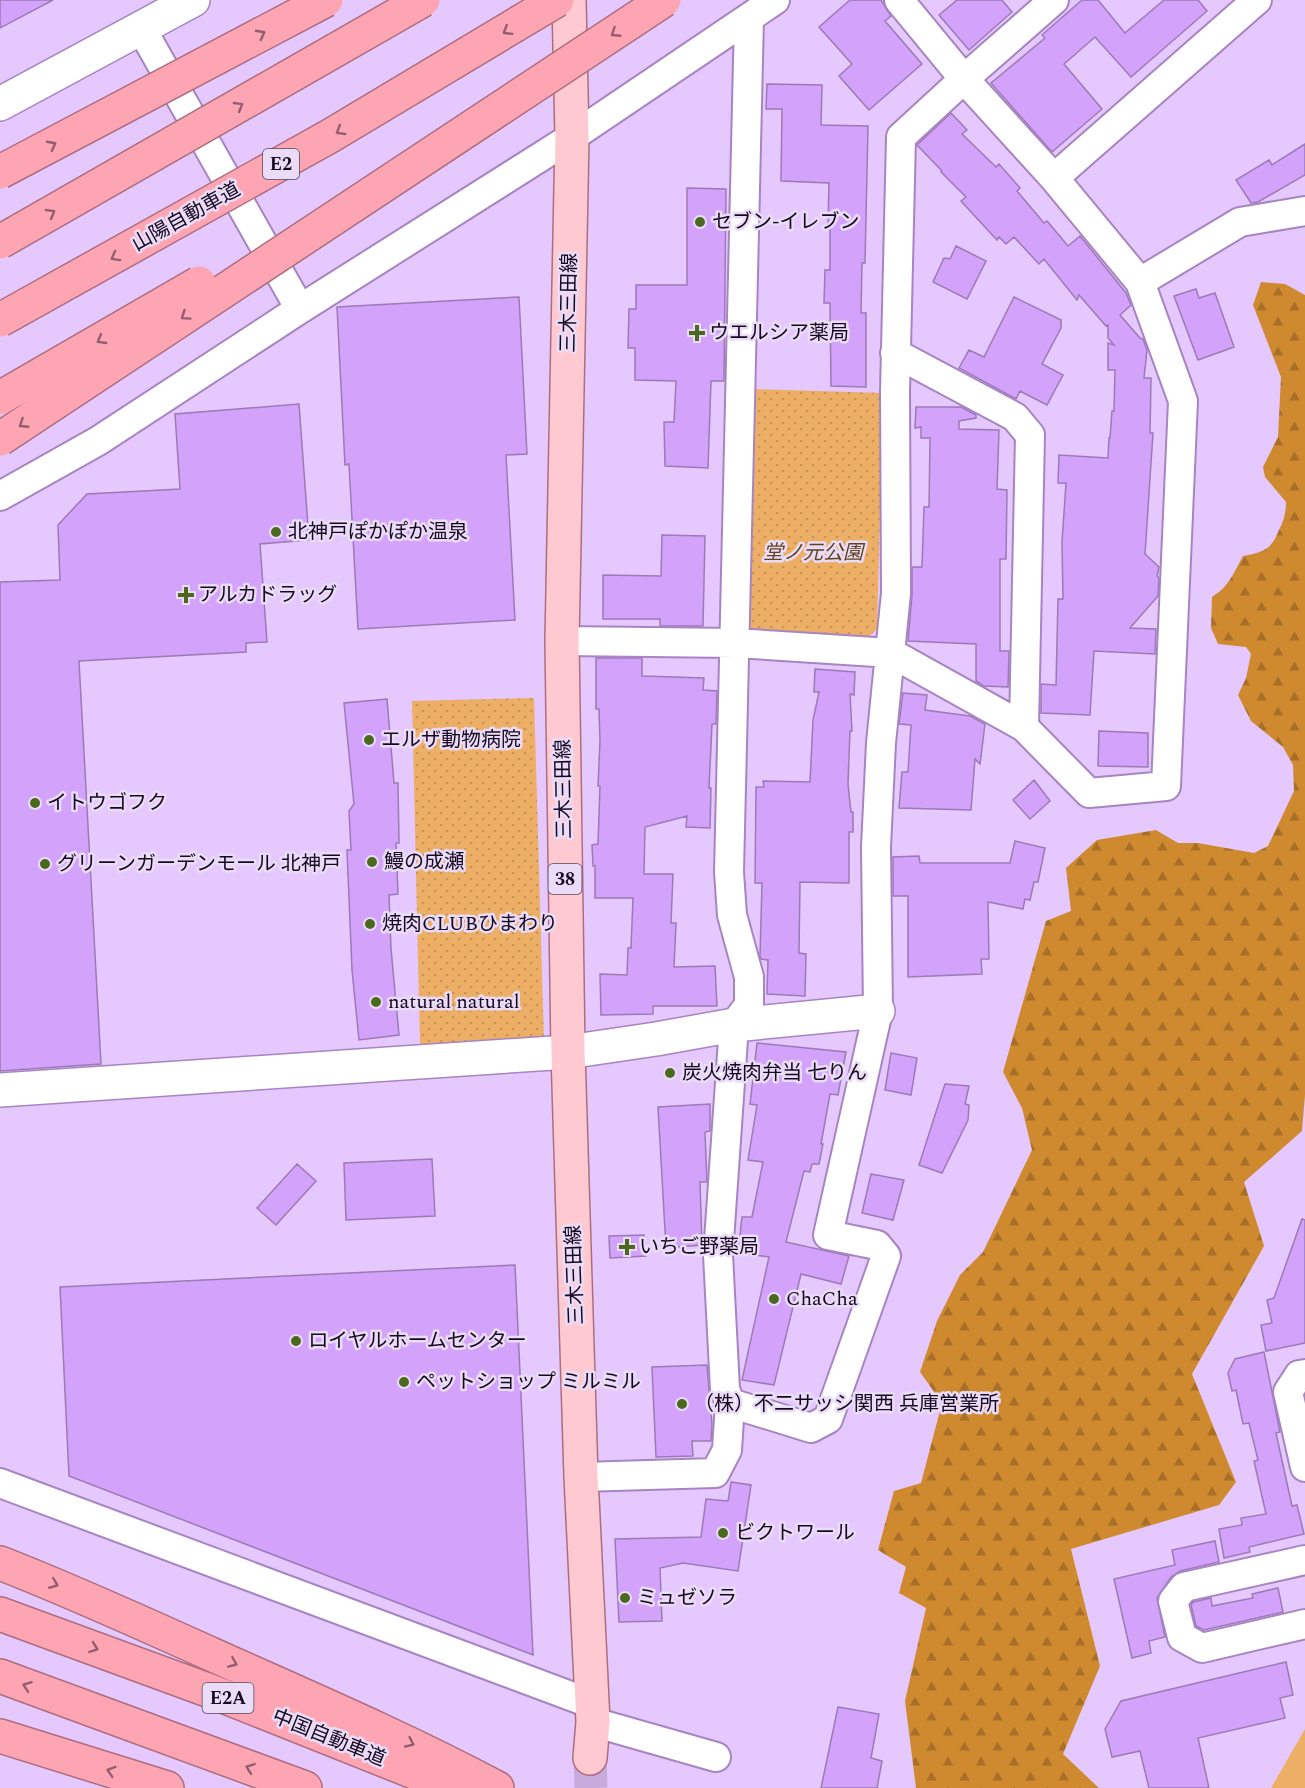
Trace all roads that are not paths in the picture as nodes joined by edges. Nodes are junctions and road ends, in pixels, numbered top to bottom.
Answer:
1 (193, 0) edge
2 (326, 0) edge
3 (423, 0) edge
4 (557, 0) edge
5 (568, 0) edge
6 (664, 0) edge
7 (775, 0) edge
8 (899, 0) edge
9 (1054, 0) edge
10 (1257, 0) edge
11 (749, 18) junction
12 (141, 28) junction
13 (964, 80) junction
14 (0, 105) edge
15 (496, 110) junction
16 (572, 137) junction
17 (0, 172) edge
18 (1054, 178) junction
19 (1305, 211) edge
20 (0, 242) edge
21 (1140, 282) junction
22 (300, 309) junction
23 (0, 320) edge
24 (896, 353) junction
25 (0, 398) edge
26 (0, 439) edge
27 (0, 496) edge
28 (562, 641) junction
29 (736, 643) junction
30 (891, 653) junction
31 (1024, 728) junction
32 (878, 1011) junction
33 (734, 1025) junction
34 (568, 1052) junction
35 (0, 1090) edge
36 (1305, 1374) edge
37 (730, 1403) junction
38 (1305, 1467) edge
39 (581, 1477) junction
40 (0, 1483) edge
41 (1305, 1560) edge
42 (0, 1563) edge
43 (0, 1614) edge
44 (1305, 1624) edge
45 (0, 1676) edge
46 (593, 1713) junction
47 (0, 1736) edge
48 (716, 1757) dead end
49 (590, 1758) tunnel mouth
50 (167, 1788) edge
51 (305, 1788) edge
52 (454, 1788) edge
53 (497, 1788) edge

1 - 12 street
17 -> 2 highway, bridge
20 -> 3 highway, bridge
4 -> 23 highway, 山陽自動車道 / E2, bridge
5 - 16 main road, 三木三田線 / 38
6 -> 15 highway, bridge
7 - 11 street
8 - 13 street
9 - 13 street
10 - 18 street
11 - 16 street
11 - 29 street
12 - 14 street
12 - 22 street
13 - 18 street
13 - 24 street
15 -> 25 highway, bridge
15 -> 26 highway, bridge
16 - 22 street
16 - 28 main road, 三木三田線 / 38
18 - 21 street
19 - 21 street
21 - 31 street
22 - 27 street
24 - 30 street
24 - 31 street
28 - 29 street
28 - 34 main road, 三木三田線 / 38
29 - 30 street
29 - 33 street
30 - 31 street
30 - 32 street
32 - 33 street
32 - 37 street
33 - 34 street
33 - 37 street
34 - 35 street
34 - 39 main road, 三木三田線 / 38
36 - 38 street
37 - 39 street
39 - 46 main road, 三木三田線 / 38
40 - 46 street
41 - 44 street
42 -> 53 highway
43 -> 52 highway, 中国自動車道 / E2A
51 -> 45 highway
46 - 48 street
46 - 49 main road, 三木三田線 / 38
50 -> 47 highway

